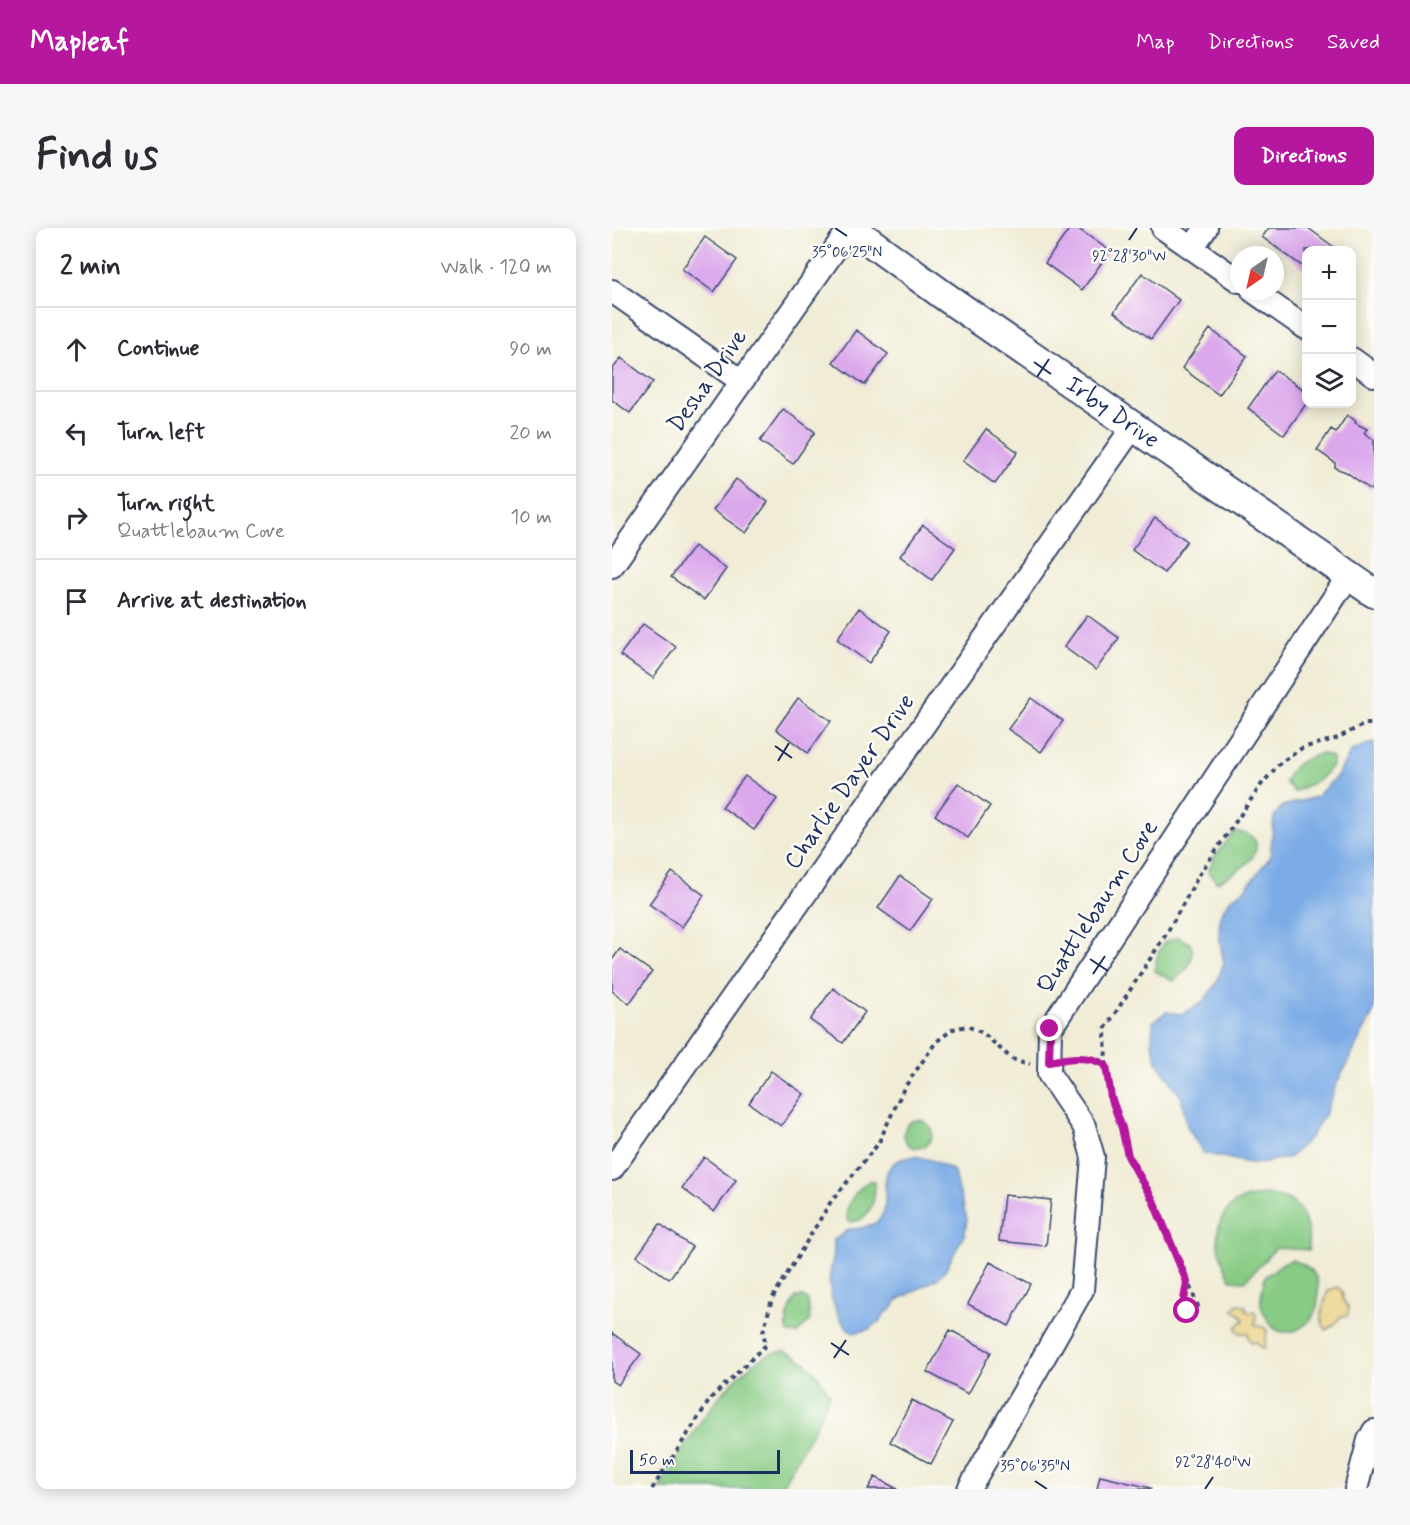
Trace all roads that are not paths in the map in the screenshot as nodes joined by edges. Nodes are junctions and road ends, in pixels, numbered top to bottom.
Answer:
1 (851, 228) edge
2 (1163, 228) edge
3 (1206, 228) edge
4 (1192, 248) junction
5 (1230, 275) edge
6 (612, 291) edge
7 (1266, 300) edge
8 (1302, 325) edge
9 (1356, 362) edge
10 (1374, 375) edge
11 (741, 381) junction
12 (1133, 427) junction
13 (612, 566) edge
14 (1348, 575) junction
15 (1374, 593) edge
16 (612, 1169) edge
17 (1374, 1431) edge
18 (1369, 1457) edge
19 (969, 1489) edge
20 (1356, 1489) edge

1 - 11 street, Desha Drive
1 - 12 street, Irby Drive
2 - 4 street
3 - 4 street
4 - 5 street
6 - 11 street
7 - 8 street
9 - 10 street
11 - 13 street, Desha Drive
12 - 14 street, Irby Drive
12 - 16 street, Charlie Dayer Drive
14 - 15 street, Irby Drive
14 - 19 street, Quattlebaum Cove
17 - 18 street
18 - 20 street

